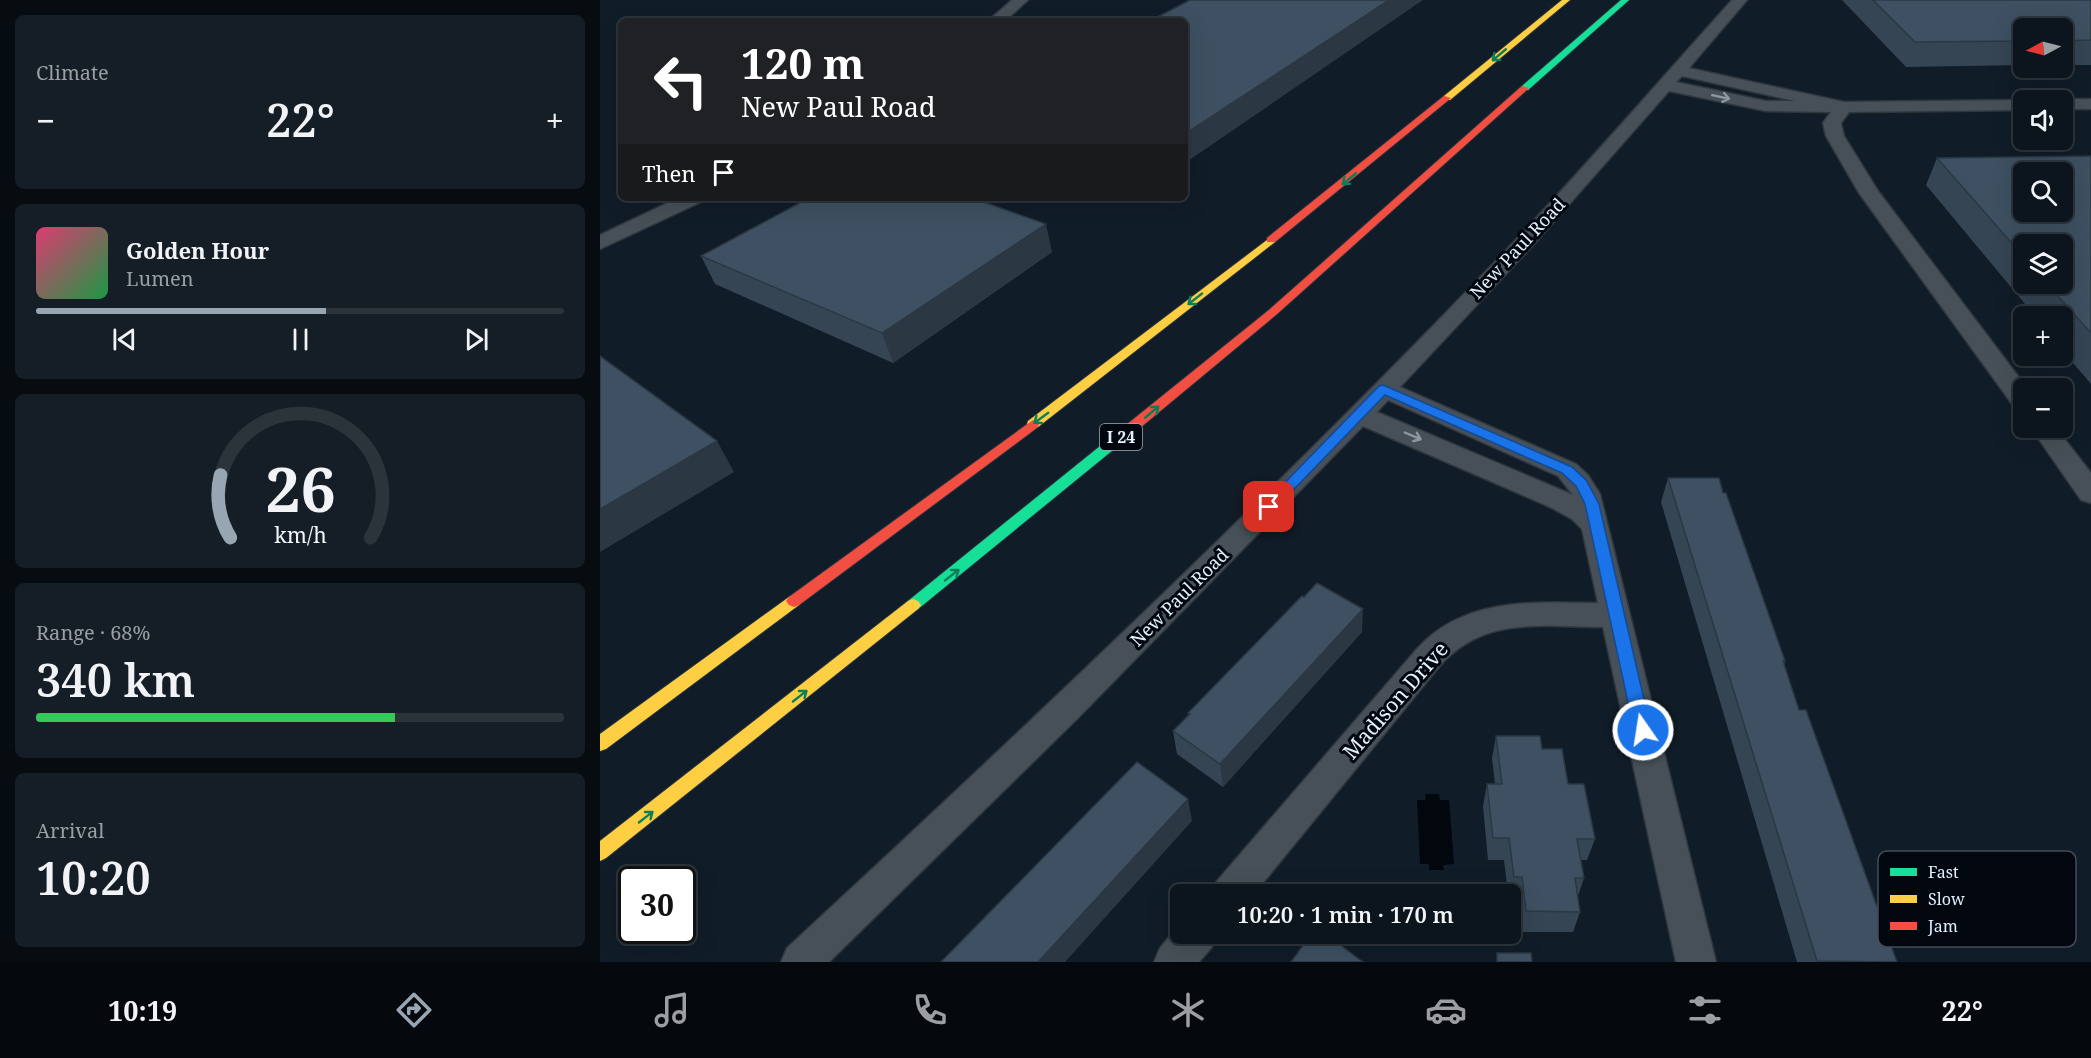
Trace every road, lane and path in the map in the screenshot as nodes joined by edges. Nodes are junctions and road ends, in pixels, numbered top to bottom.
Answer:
1 (1021, 0) edge
2 (1560, 0) edge
3 (1566, 0) edge
4 (1625, 0) edge
5 (1740, 0) edge
6 (1000, 18) edge
7 (1544, 18) junction
8 (1670, 78) junction
9 (2073, 104) edge
10 (2091, 104) edge
11 (2013, 105) edge
12 (1844, 107) junction
13 (688, 201) edge
14 (600, 243) edge
15 (2013, 387) edge
16 (1383, 389) junction
17 (1359, 414) junction
18 (1485, 433) junction
19 (2050, 438) edge
20 (1465, 458) junction
21 (2091, 493) edge
22 (1595, 525) junction
23 (1617, 615) junction
24 (600, 744) edge
25 (600, 852) edge
26 (1238, 884) edge
27 (1189, 944) edge
28 (801, 962) edge
29 (1174, 962) edge
30 (1696, 962) edge

1 - 6 street
2 - 7 highway
3 - 7 highway
25 -> 4 highway, I 24
5 - 8 street, New Paul Road
7 -> 24 highway
8 - 12 street
8 - 16 street, New Paul Road
9 - 10 street
11 - 12 street
12 - 15 street
13 - 14 street
16 - 17 street, New Paul Road
16 - 18 street
17 -> 20 street
17 - 28 street, New Paul Road
18 - 20 street
18 - 22 street
19 - 21 street
20 - 22 street
22 - 23 street
23 - 26 street, Madison Drive
23 - 30 street
27 - 29 street

